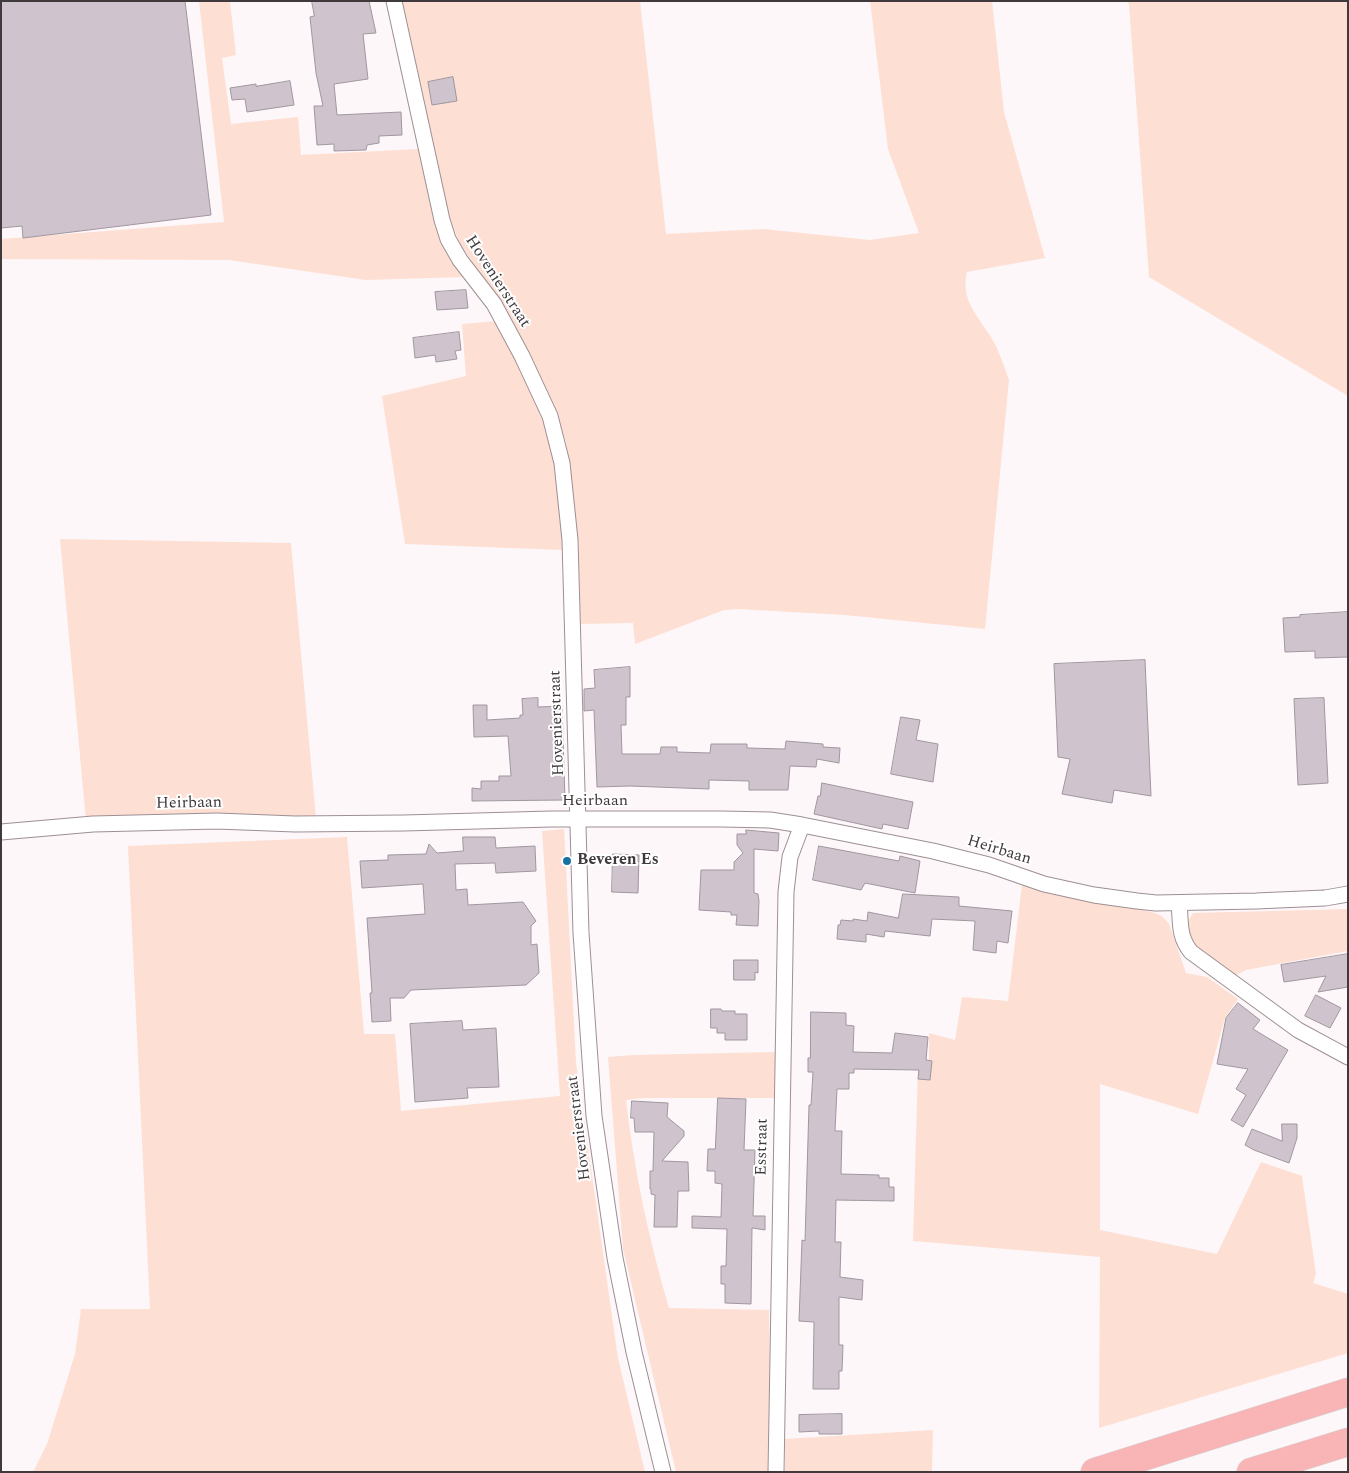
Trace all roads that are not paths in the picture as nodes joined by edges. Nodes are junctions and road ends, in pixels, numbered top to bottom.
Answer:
1 (394, 1) edge
2 (578, 820) junction
3 (802, 825) junction
4 (1, 832) edge
5 (1348, 894) edge
6 (1179, 902) junction
7 (1348, 1057) edge
8 (1348, 1392) edge
9 (1348, 1442) edge
10 (663, 1472) edge
11 (776, 1472) edge
12 (1095, 1472) edge
13 (1251, 1472) edge

1 - 2 street, Hovenierstraat
2 - 3 street, Heirbaan
2 - 4 street, Heirbaan
2 - 10 street, Hovenierstraat
3 - 6 street, Heirbaan
3 - 11 street, Esstraat
5 - 6 street, Heirbaan
6 - 7 street
8 - 12 highway
9 - 13 highway

